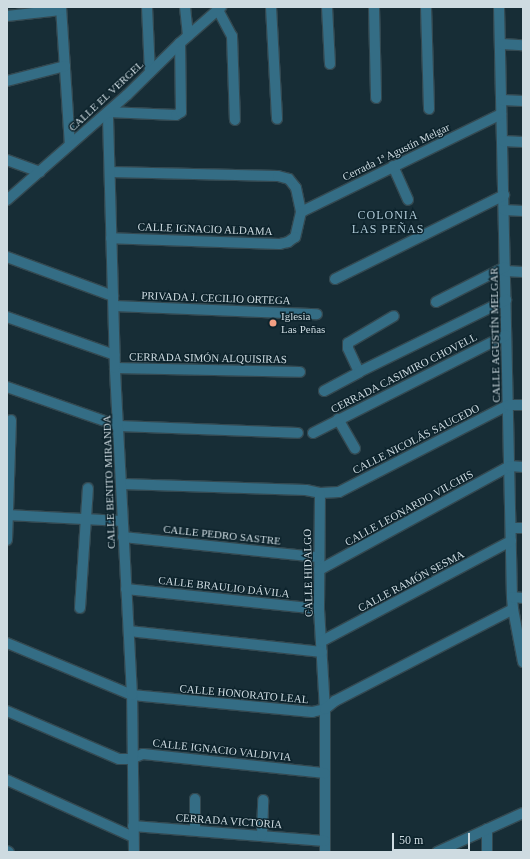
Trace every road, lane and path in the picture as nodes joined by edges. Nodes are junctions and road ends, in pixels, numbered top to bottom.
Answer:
1 (147, 7) edge
2 (185, 7) edge
3 (271, 7) edge
4 (327, 7) edge
5 (374, 7) edge
6 (426, 7) edge
7 (499, 7) edge
8 (61, 8) edge
9 (219, 8) edge
10 (7, 16) edge
11 (188, 36) junction
12 (180, 43) junction
13 (500, 44) junction
14 (523, 45) edge
15 (330, 64) dead end
16 (65, 66) junction
17 (150, 72) junction
18 (7, 81) edge
19 (376, 98) dead end
20 (502, 100) junction
21 (523, 101) edge
22 (429, 109) dead end
23 (108, 112) junction
24 (501, 114) junction
25 (277, 119) dead end
26 (235, 120) dead end
27 (503, 141) junction
28 (523, 142) edge
29 (70, 145) junction
30 (7, 160) edge
31 (393, 166) junction
32 (40, 172) junction
33 (110, 172) junction
34 (504, 195) junction
35 (9, 197) edge
36 (408, 200) dead end
37 (504, 210) junction
38 (523, 211) edge
39 (301, 212) junction
40 (111, 238) junction
41 (7, 257) edge
42 (505, 269) junction
43 (523, 272) edge
44 (335, 279) dead end
45 (506, 300) junction
46 (114, 301) junction
47 (436, 302) dead end
48 (317, 314) dead end
49 (394, 316) dead end
50 (7, 317) edge
51 (506, 336) junction
52 (115, 355) junction
53 (115, 368) junction
54 (300, 372) dead end
55 (359, 372) junction
56 (7, 387) edge
57 (324, 392) dead end
58 (508, 405) junction
59 (523, 405) edge
60 (11, 420) dead end
61 (338, 420) junction
62 (119, 426) junction
63 (298, 433) dead end
64 (314, 433) dead end
65 (355, 449) dead end
66 (510, 466) junction
67 (523, 467) edge
68 (122, 484) junction
69 (8, 486) edge
70 (88, 488) dead end
71 (320, 493) junction
72 (7, 515) edge
73 (86, 519) junction
74 (122, 521) junction
75 (511, 528) junction
76 (523, 528) edge
77 (123, 537) junction
78 (7, 540) edge
79 (511, 541) junction
80 (318, 557) junction
81 (319, 570) junction
82 (126, 589) junction
83 (512, 597) junction
84 (523, 598) edge
85 (80, 608) dead end
86 (319, 609) junction
87 (512, 609) junction
88 (129, 631) junction
89 (521, 640) edge
90 (322, 641) junction
91 (7, 643) edge
92 (322, 652) junction
93 (523, 662) edge
94 (132, 695) junction
95 (325, 709) junction
96 (7, 710) edge
97 (132, 759) junction
98 (325, 773) junction
99 (7, 780) edge
100 (195, 800) dead end
101 (263, 800) dead end
102 (523, 813) edge
103 (133, 826) junction
104 (487, 829) junction
105 (195, 830) junction
106 (262, 835) junction
107 (133, 837) junction
108 (324, 841) junction
109 (134, 852) edge
110 (325, 852) edge
111 (437, 852) edge
112 (487, 852) edge

1 - 17 street
2 - 11 street
3 - 25 street
4 - 15 street
5 - 19 street
6 - 22 street
7 - 13 street, CALLE AGUSTÍN MELGAR
8 - 10 street
8 - 16 street
9 - 11 street, CALLE EL VERGEL
9 - 26 street
11 - 12 street, CALLE EL VERGEL
12 - 17 street, CALLE EL VERGEL
12 - 23 street
13 - 14 street
13 - 20 street, CALLE AGUSTÍN MELGAR
16 - 18 street
16 - 29 street
17 - 23 street, CALLE EL VERGEL
20 - 21 street
20 - 24 street, CALLE AGUSTÍN MELGAR
23 - 29 street, CALLE EL VERGEL
23 - 33 street, CALLE BENITO MIRANDA
24 - 27 street, CALLE AGUSTÍN MELGAR
24 - 31 street, Cerrada 1ª Agustín Melgar
27 - 28 street
27 - 34 street, CALLE AGUSTÍN MELGAR
29 - 32 street, CALLE EL VERGEL
30 - 32 street
31 - 36 street
31 - 39 street, Cerrada 1ª Agustín Melgar
32 - 35 street, CALLE EL VERGEL
33 - 39 street, CALLE IGNACIO ALDAMA
33 - 40 street, CALLE BENITO MIRANDA
34 - 37 street, CALLE AGUSTÍN MELGAR
34 - 44 street
37 - 38 street
37 - 42 street, CALLE AGUSTÍN MELGAR
39 - 40 street, CALLE IGNACIO ALDAMA
40 - 46 street, CALLE BENITO MIRANDA
41 - 46 street, PRIVADA J. CECILIO ORTEGA
42 - 43 street
42 - 45 street, CALLE AGUSTÍN MELGAR
42 - 47 street
45 - 51 street, CALLE AGUSTÍN MELGAR
45 - 55 street
46 - 48 street, PRIVADA J. CECILIO ORTEGA
46 - 52 street, CALLE BENITO MIRANDA
49 - 55 street
50 - 52 street
51 - 58 street, CALLE AGUSTÍN MELGAR
51 - 61 street, CERRADA CASIMIRO CHOVELL
52 - 53 street, CALLE BENITO MIRANDA
53 - 54 street, CERRADA SIMÓN ALQUISIRAS
53 - 62 street, CALLE BENITO MIRANDA
55 - 57 street
56 - 62 street
58 - 59 street, CALLE NICOLÁS SAUCEDO
58 - 66 street, CALLE AGUSTÍN MELGAR
58 - 71 street, CALLE NICOLÁS SAUCEDO
60 - 69 street
61 - 64 street, CERRADA CASIMIRO CHOVELL
61 - 65 street
62 - 63 street
62 - 68 street, CALLE BENITO MIRANDA
66 - 67 street
66 - 75 street, CALLE AGUSTÍN MELGAR
66 - 81 street, CALLE LEONARDO VILCHIS
68 - 71 street
68 - 74 street, CALLE BENITO MIRANDA
69 - 72 street
70 - 73 street
71 - 80 street, CALLE HIDALGO
72 - 73 street
72 - 78 street
73 - 74 street
73 - 85 street
74 - 77 street, CALLE BENITO MIRANDA
75 - 76 street
75 - 79 street, CALLE AGUSTÍN MELGAR
77 - 80 street, CALLE PEDRO SASTRE
77 - 82 street, CALLE BENITO MIRANDA
79 - 83 street, CALLE AGUSTÍN MELGAR
79 - 90 street, CALLE RAMÓN SESMA
80 - 81 street, CALLE HIDALGO
81 - 86 street, CALLE HIDALGO
82 - 86 street, CALLE BRAULIO DÁVILA
82 - 88 street, CALLE BENITO MIRANDA
83 - 84 street
83 - 87 street, CALLE AGUSTÍN MELGAR
86 - 90 street, CALLE HIDALGO
87 - 89 street, CALLE AGUSTÍN MELGAR
87 - 95 street, CALLE HONORATO LEAL
88 - 92 street
88 - 94 street, CALLE BENITO MIRANDA
89 - 93 street, CALLE AGUSTÍN MELGAR
90 - 92 street, CALLE HIDALGO
91 - 94 street, CALLE HONORATO LEAL
92 - 95 street, CALLE HIDALGO
94 - 95 street, CALLE HONORATO LEAL
94 - 97 street, CALLE BENITO MIRANDA
95 - 98 street, CALLE HIDALGO
96 - 97 street, CALLE IGNACIO VALDIVIA
97 - 98 street, CALLE IGNACIO VALDIVIA
97 - 103 street, CALLE BENITO MIRANDA
98 - 108 street, CALLE HIDALGO
99 - 107 street
100 - 105 street
101 - 106 street
102 - 104 street
103 - 105 street, CERRADA VICTORIA
103 - 107 street, CALLE BENITO MIRANDA
104 - 111 street
104 - 112 street
105 - 106 street, CERRADA VICTORIA
106 - 108 street, CERRADA VICTORIA
107 - 109 street, CALLE BENITO MIRANDA
108 - 110 street, CALLE HIDALGO

